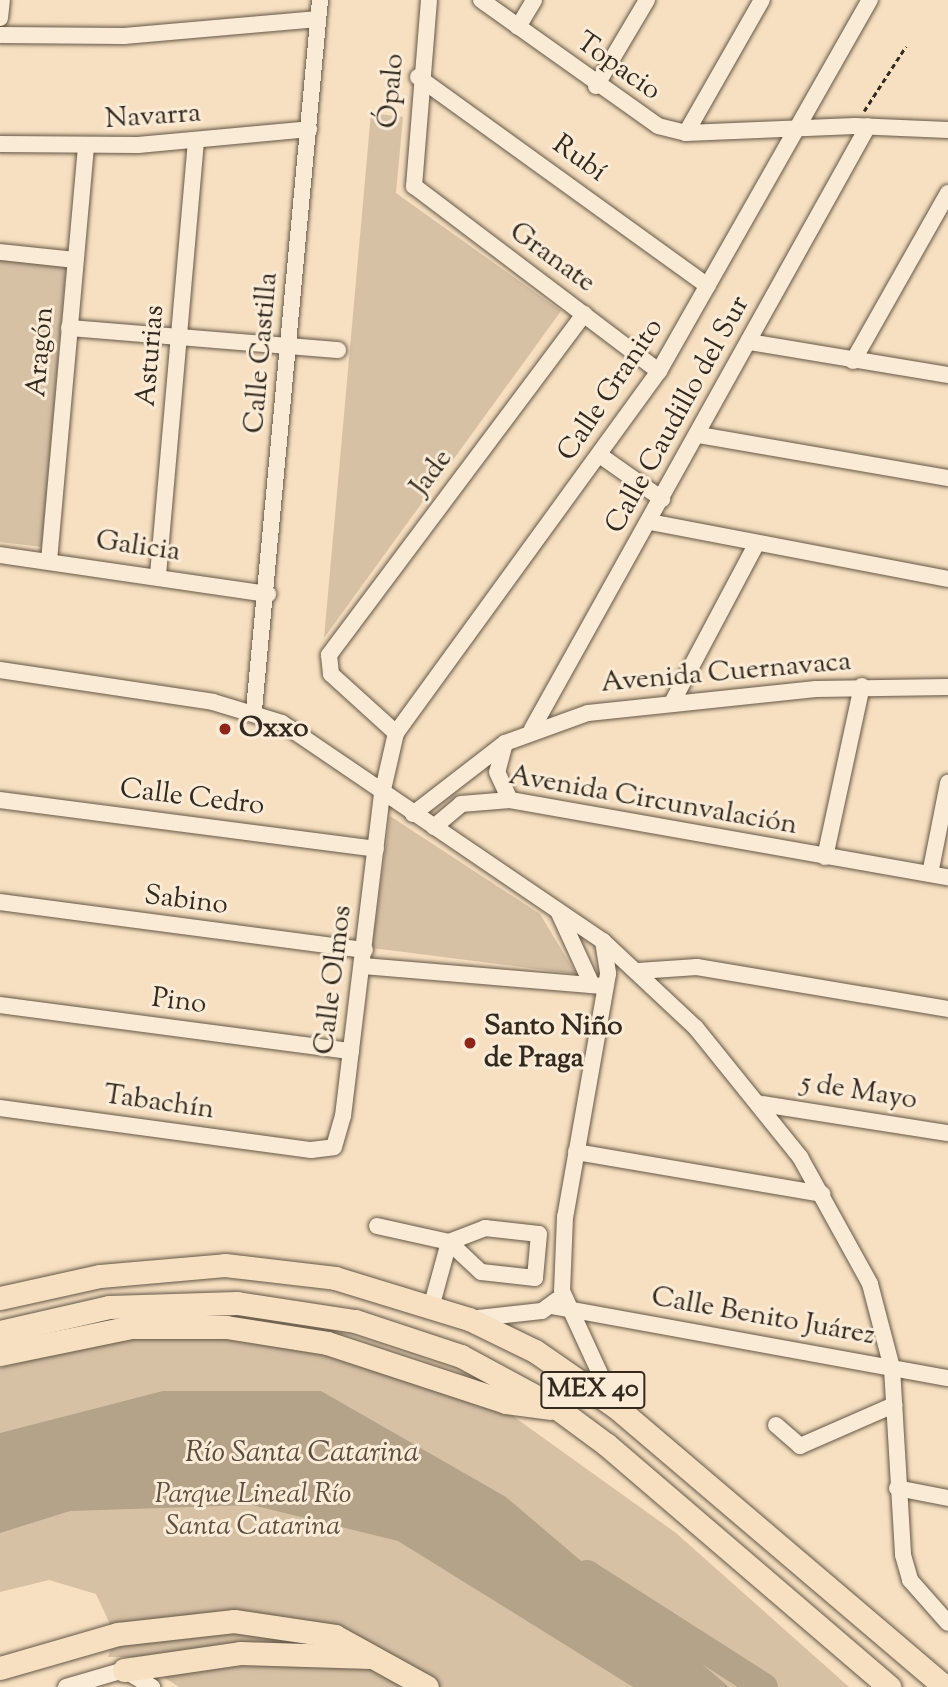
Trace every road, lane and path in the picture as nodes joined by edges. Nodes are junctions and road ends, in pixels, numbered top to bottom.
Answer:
1 (2, 0) edge
2 (320, 0) edge
3 (429, 0) edge
4 (481, 0) edge
5 (534, 0) edge
6 (648, 0) edge
7 (762, 0) edge
8 (870, 0) edge
9 (0, 18) edge
10 (318, 19) junction
11 (518, 27) junction
12 (0, 35) edge
13 (906, 46) dead end
14 (418, 77) junction
15 (596, 86) junction
16 (862, 126) junction
17 (309, 129) junction
18 (798, 130) junction
19 (948, 130) edge
20 (686, 133) junction
21 (196, 141) junction
22 (0, 144) edge
23 (86, 148) junction
24 (414, 186) joint
25 (948, 193) edge
26 (0, 252) edge
27 (75, 260) junction
28 (708, 286) junction
29 (584, 314) junction
30 (69, 328) junction
31 (178, 335) junction
32 (749, 342) junction
33 (289, 343) junction
34 (338, 350) dead end
35 (853, 361) junction
36 (659, 371) junction
37 (948, 375) edge
38 (699, 435) junction
39 (601, 456) junction
40 (948, 478) edge
41 (662, 499) junction
42 (650, 522) junction
43 (756, 545) junction
44 (0, 555) edge
45 (49, 562) junction
46 (158, 575) junction
47 (948, 579) edge
48 (268, 594) junction
49 (0, 670) edge
50 (862, 685) junction
51 (948, 687) edge
52 (674, 699) junction
53 (254, 710) junction
54 (532, 729) junction
55 (396, 733) junction
56 (505, 743) junction
57 (948, 783) edge
58 (382, 794) junction
59 (0, 800) edge
60 (510, 800) junction
61 (413, 814) junction
62 (434, 827) junction
63 (376, 849) junction
64 (825, 857) junction
65 (930, 874) junction
66 (948, 877) edge
67 (0, 902) edge
68 (557, 909) junction
69 (603, 941) junction
70 (364, 958) junction
71 (638, 971) junction
72 (597, 986) junction
73 (0, 1005) edge
74 (948, 1009) edge
75 (351, 1051) junction
76 (762, 1104) junction
77 (0, 1108) edge
78 (948, 1133) edge
79 (310, 1150) joint
80 (576, 1153) junction
81 (822, 1194) junction
82 (377, 1226) dead end
83 (449, 1242) junction
84 (562, 1291) junction
85 (0, 1298) edge
86 (432, 1304) junction
87 (551, 1306) junction
88 (568, 1309) junction
89 (469, 1319) junction
90 (0, 1332) edge
91 (0, 1354) edge
92 (892, 1368) junction
93 (948, 1378) edge
94 (894, 1405) junction
95 (616, 1407) junction
96 (557, 1408) junction
97 (776, 1425) dead end
98 (897, 1488) junction
99 (948, 1498) edge
100 (946, 1620) edge
101 (375, 1657) junction
102 (0, 1668) edge
103 (124, 1670) junction
104 (92, 1683) edge
105 (66, 1687) edge
106 (152, 1687) edge
107 (427, 1687) edge
108 (889, 1687) edge
109 (944, 1687) edge

1 - 9 street
2 - 10 street, Calle Castilla
3 - 14 street, Ópalo
4 - 11 street, Topacio
5 - 11 street
6 - 15 street
7 - 20 street
8 - 18 street, Calle Granito
10 - 12 street
10 - 17 street, Calle Castilla
11 - 15 street, Topacio
13 - 16 path
14 - 24 street, Ópalo
14 - 28 street, Rubí
15 - 20 street, Topacio
16 - 18 street, Topacio
16 - 19 street, Topacio
16 - 32 street, Calle Caudillo del Sur
17 - 21 street, Navarra
17 - 33 street, Calle Castilla
18 - 20 street, Topacio
18 - 28 street, Calle Granito
21 - 23 street, Navarra
21 - 31 street, Asturias
22 - 23 street, Navarra
23 - 27 street, Aragón
24 - 29 street, Granate
25 - 35 street
26 - 27 street
27 - 30 street, Aragón
28 - 36 street, Calle Granito
29 - 36 street, Granate
29 - 55 street, Jade
30 - 31 street
30 - 45 street, Aragón
31 - 33 street
31 - 46 street, Asturias
32 - 35 street
32 - 38 street, Calle Caudillo del Sur
33 - 34 street
33 - 48 street, Calle Castilla
35 - 37 street
36 - 39 street, Calle Granito
38 - 40 street
38 - 41 street, Calle Caudillo del Sur
39 - 41 street
39 - 55 street, Calle Granito
41 - 42 street, Calle Caudillo del Sur
42 - 43 street
42 - 54 street, Calle Caudillo del Sur
43 - 47 street
43 - 52 street
44 - 45 street, Galicia
45 - 46 street, Galicia
46 - 48 street, Galicia
48 - 53 street, Calle Castilla
49 - 53 street
50 - 51 street, Avenida Cuernavaca
50 - 52 street, Avenida Cuernavaca
50 - 64 street
52 - 54 street, Avenida Cuernavaca
53 - 58 street
54 - 56 street, Avenida Cuernavaca
55 - 58 street, Calle Granito
56 - 60 street
56 - 61 street, Avenida Cuernavaca
57 - 65 street
58 - 61 street
58 - 63 street, Calle Olmos
59 - 63 street, Calle Cedro
60 - 62 street, Avenida Circunvalación
60 - 64 street, Avenida Circunvalación
61 - 62 street
62 - 68 street
63 - 70 street, Calle Olmos
64 - 65 street, Avenida Circunvalación
65 - 66 street, Avenida Circunvalación
67 - 70 street, Sabino
68 - 69 street
68 - 72 street
69 - 71 street
69 - 72 street
70 - 72 street, Sabino
70 - 75 street, Calle Olmos
71 - 74 street
71 - 76 street
72 - 80 street
73 - 75 street, Pino
75 - 79 street, Calle Olmos
76 - 78 street, 5 de Mayo
76 - 81 street
77 - 79 street, Tabachín
80 - 81 street
80 - 84 street
81 - 92 street
82 - 83 street
83 - 83 street
83 - 86 street
84 - 87 street
84 - 88 street
85 - 86 highway, MEX 40
86 - 89 highway, MEX 40
87 - 88 street, Calle Benito Juárez
87 - 89 street, Calle Benito Juárez
88 - 92 street, Calle Benito Juárez
88 - 95 street
89 - 95 highway, MEX 40
90 - 96 highway, MEX 40
91 - 96 highway
92 - 93 street, Calle Benito Juárez
92 - 94 street
94 - 97 street
94 - 98 street
95 - 109 highway, MEX 40
96 - 108 highway, MEX 40
98 - 99 street
98 - 100 street
101 - 102 highway
101 - 103 highway
101 - 107 highway
103 - 104 street
103 - 106 street
104 - 105 street

